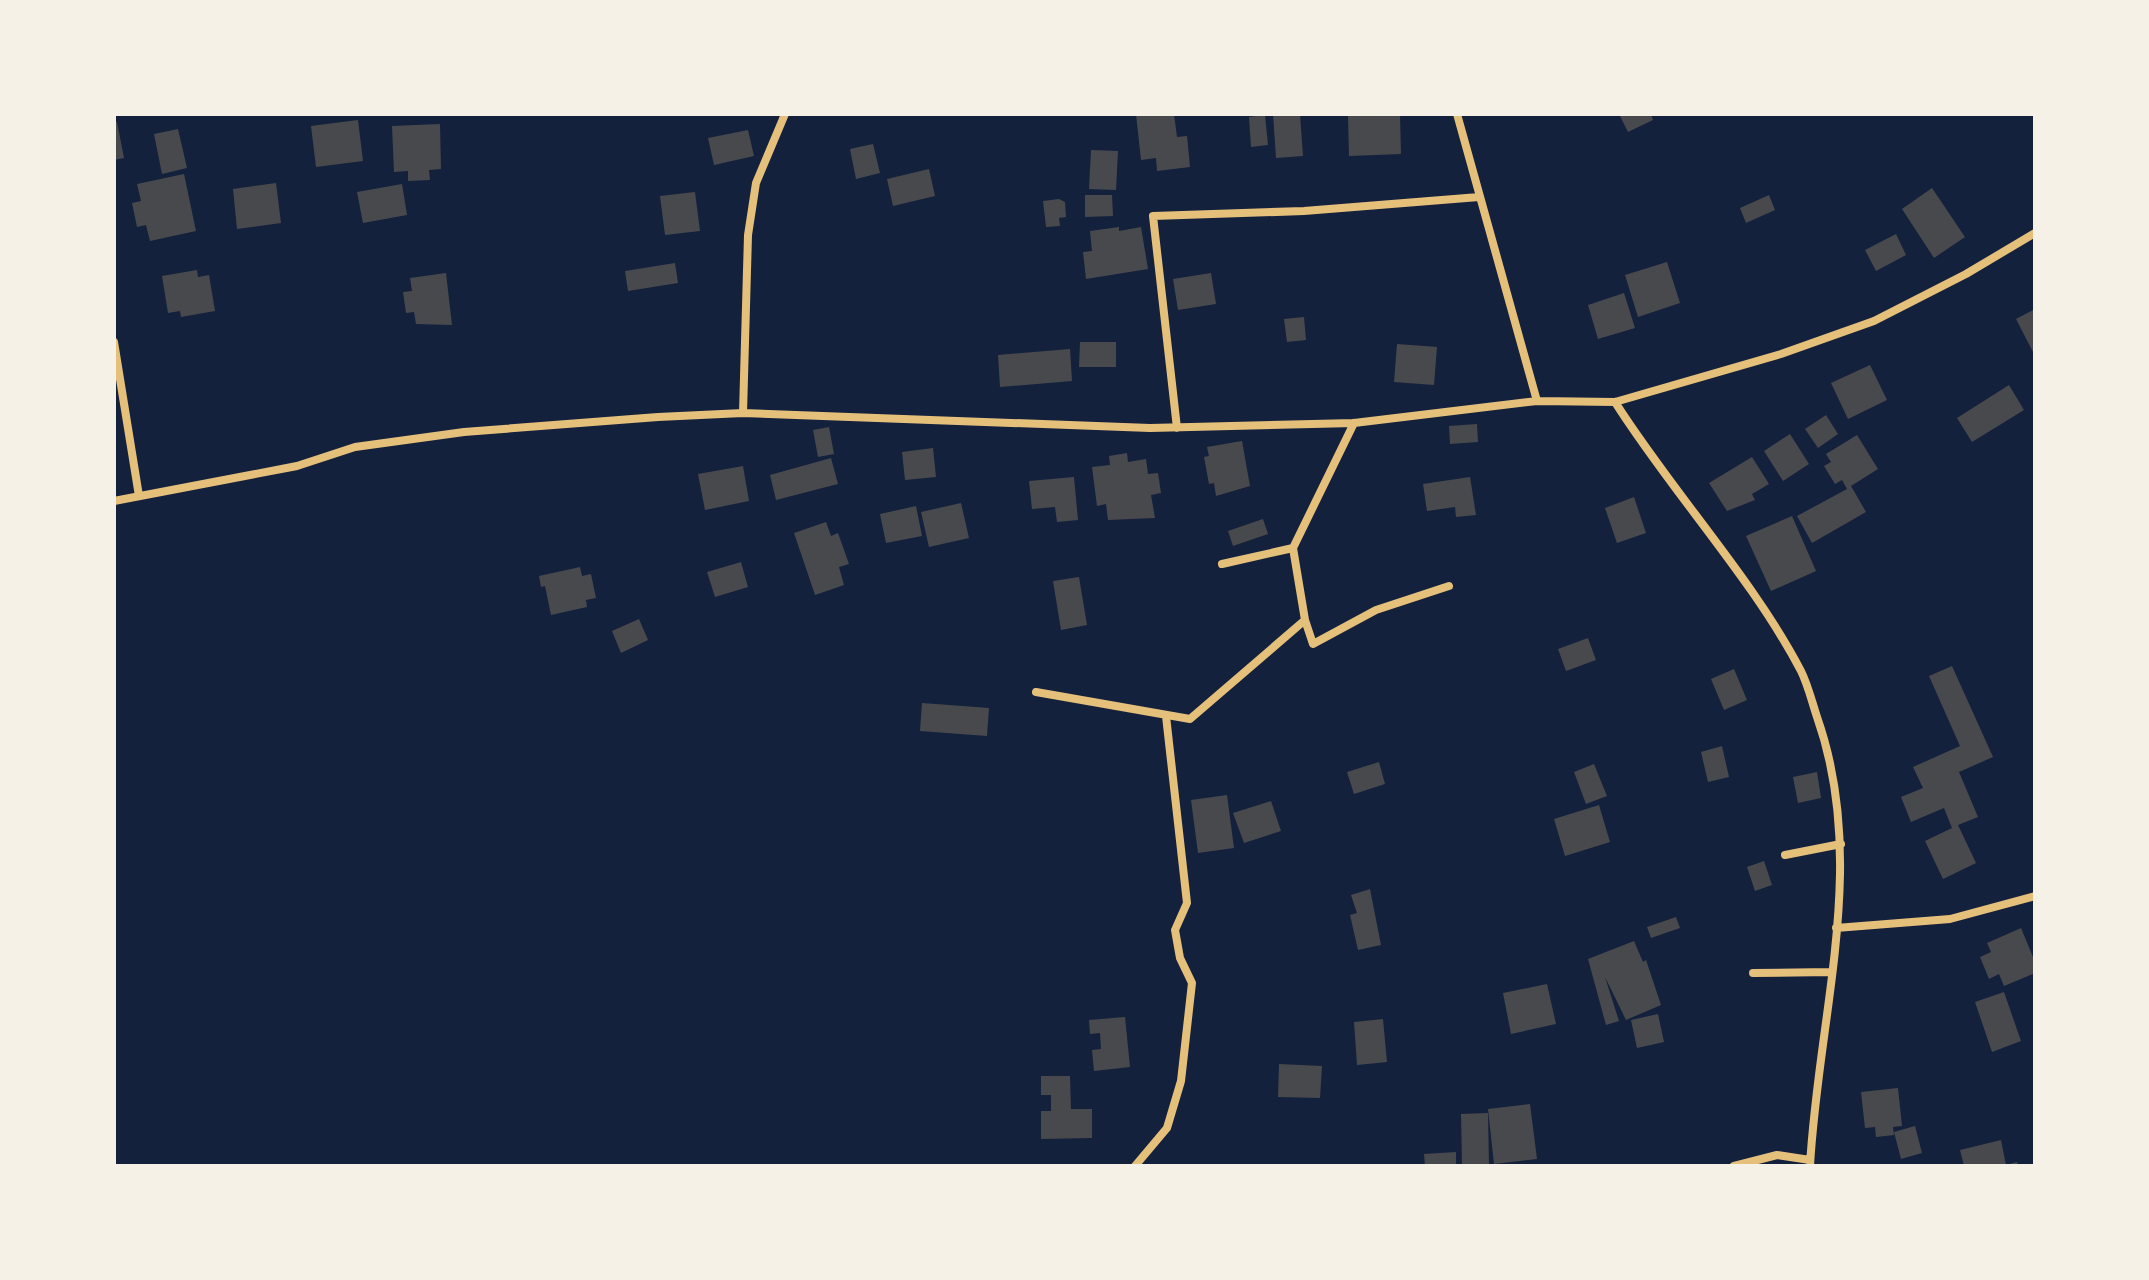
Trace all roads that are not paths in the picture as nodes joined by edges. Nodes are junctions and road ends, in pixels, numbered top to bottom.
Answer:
1 (785, 114) edge
2 (1457, 114) edge
3 (1479, 197) junction
4 (2035, 233) edge
5 (114, 342) edge
6 (1537, 401) junction
7 (1615, 402) junction
8 (743, 413) junction
9 (1354, 423) junction
10 (1177, 428) junction
11 (139, 496) junction
12 (114, 501) edge
13 (1293, 548) junction
14 (1222, 564) dead end
15 (1449, 586) dead end
16 (1305, 620) junction
17 (1036, 692) dead end
18 (1166, 716) junction
19 (1841, 844) junction
20 (1785, 855) dead end
21 (2035, 896) edge
22 (1836, 928) junction
23 (1831, 972) junction
24 (1753, 973) dead end
25 (1810, 1163) edge
26 (1135, 1166) edge
27 (1734, 1166) edge

1 - 8 street
2 - 3 street
3 - 6 street
3 - 10 street
4 - 7 street
5 - 11 street
6 - 7 street
6 - 9 street
7 - 19 street
8 - 10 street
8 - 11 street
9 - 10 street
9 - 13 street
11 - 12 street
13 - 14 street
13 - 16 street
15 - 16 street
16 - 18 street
17 - 18 street
18 - 26 street
19 - 20 street
19 - 22 street
21 - 22 street
22 - 23 street
23 - 24 street
23 - 25 street
25 - 27 street

